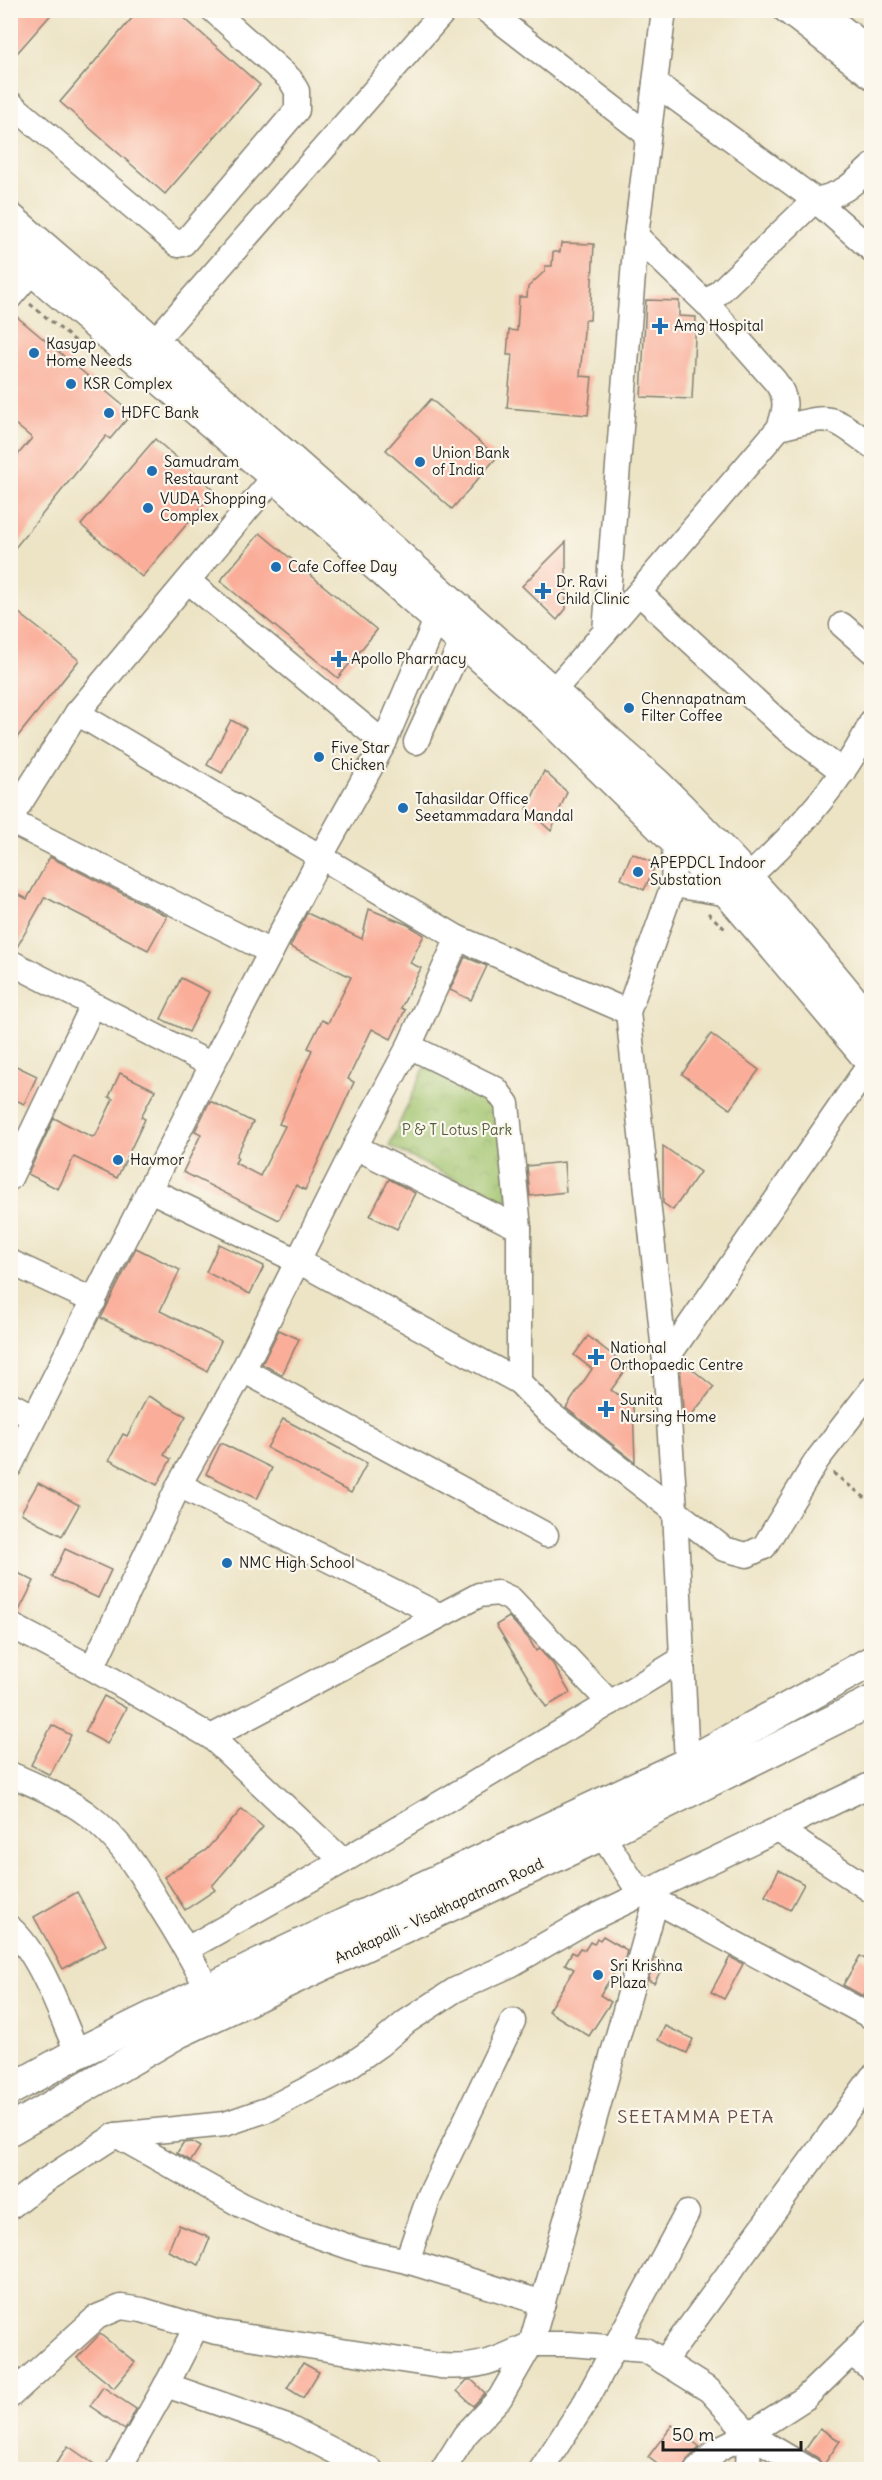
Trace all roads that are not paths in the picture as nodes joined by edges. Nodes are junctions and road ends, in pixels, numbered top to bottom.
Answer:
1 (213, 10) edge
2 (445, 10) edge
3 (486, 10) edge
4 (664, 10) edge
5 (785, 10) edge
6 (819, 10) edge
7 (872, 51) edge
8 (872, 77) edge
9 (655, 83) junction
10 (10, 103) edge
11 (648, 135) junction
12 (872, 166) edge
13 (815, 200) junction
14 (10, 218) edge
15 (636, 236) junction
16 (872, 250) edge
17 (10, 251) edge
18 (33, 270) junction
19 (10, 297) edge
20 (707, 304) junction
21 (154, 342) junction
22 (779, 428) junction
23 (872, 446) edge
24 (282, 468) junction
25 (188, 581) junction
26 (639, 593) junction
27 (444, 610) junction
28 (842, 625) dead end
29 (605, 632) junction
30 (462, 642) junction
31 (872, 651) edge
32 (553, 690) junction
33 (77, 713) junction
34 (872, 721) edge
35 (416, 742) dead end
36 (384, 743) junction
37 (843, 772) junction
38 (10, 820) edge
39 (675, 840) junction
40 (321, 856) junction
41 (673, 885) junction
42 (738, 887) junction
43 (458, 938) junction
44 (271, 952) junction
45 (10, 962) edge
46 (93, 1005) junction
47 (628, 1012) junction
48 (872, 1024) edge
49 (409, 1046) junction
50 (871, 1062) edge
51 (212, 1065) junction
52 (355, 1147) junction
53 (10, 1178) edge
54 (150, 1190) junction
55 (519, 1228) junction
56 (298, 1261) junction
57 (10, 1262) edge
58 (94, 1300) junction
59 (665, 1361) junction
60 (243, 1370) junction
61 (519, 1382) junction
62 (872, 1389) edge
63 (10, 1404) edge
64 (34, 1417) junction
65 (10, 1466) edge
66 (179, 1485) junction
67 (675, 1510) junction
68 (546, 1535) dead end
69 (438, 1615) junction
70 (10, 1625) edge
71 (682, 1659) junction
72 (872, 1661) edge
73 (92, 1668) junction
74 (872, 1701) edge
75 (610, 1703) junction
76 (211, 1737) junction
77 (687, 1763) junction
78 (10, 1774) edge
79 (872, 1784) edge
80 (778, 1829) junction
81 (602, 1835) junction
82 (343, 1861) junction
83 (872, 1891) edge
84 (652, 1897) junction
85 (10, 1928) edge
86 (187, 1949) junction
87 (208, 1990) junction
88 (872, 2017) edge
89 (513, 2021) dead end
90 (78, 2054) junction
91 (872, 2077) edge
92 (10, 2090) edge
93 (10, 2130) edge
94 (116, 2135) junction
95 (10, 2206) edge
96 (687, 2212) dead end
97 (407, 2261) junction
98 (543, 2303) junction
99 (196, 2327) junction
100 (872, 2333) edge
101 (531, 2344) junction
102 (614, 2348) junction
103 (851, 2354) junction
104 (664, 2362) junction
105 (872, 2369) edge
106 (166, 2385) junction
107 (10, 2396) edge
108 (749, 2434) junction
109 (118, 2469) edge
110 (371, 2469) edge
111 (443, 2469) edge
112 (541, 2469) edge
113 (698, 2469) edge
114 (747, 2469) edge
115 (810, 2469) edge

1 - 10 street
2 - 21 street
3 - 11 street
4 - 9 street
5 - 8 street
6 - 7 street
9 - 11 street
9 - 13 street
11 - 15 street
12 - 13 street
13 - 16 street
13 - 20 street
14 - 21 main road
15 - 20 street
15 - 29 street
17 - 18 main road
18 - 19 street
18 - 24 main road
20 - 22 street
21 - 24 main road
22 - 23 street
22 - 26 street
24 - 25 street
24 - 27 main road
25 - 33 street
25 - 36 street
26 - 29 street
26 - 37 street
27 - 30 main road
27 - 32 main road
27 - 36 street
28 - 31 street
29 - 32 street
30 - 35 street
30 - 39 main road
32 - 42 main road
33 - 38 street
33 - 40 street
34 - 37 street
36 - 40 street
37 - 42 street
38 - 44 street
39 - 41 street
39 - 42 main road
40 - 43 street
40 - 44 street
41 - 42 street
41 - 47 street
42 - 48 main road
42 - 50 main road
43 - 47 street
43 - 49 street
44 - 51 street
45 - 46 street
46 - 51 street
46 - 53 street
47 - 59 street
49 - 52 street
49 - 55 street
50 - 59 street
51 - 54 street
52 - 55 street
52 - 56 street
54 - 56 street
54 - 58 street
55 - 61 street
56 - 60 street
56 - 61 street
57 - 58 street
58 - 64 street
59 - 67 street
60 - 66 street
60 - 68 street
61 - 67 street
62 - 67 street
63 - 64 street
64 - 65 street
66 - 69 street
66 - 73 street
67 - 71 street
69 - 75 street
69 - 76 street
70 - 73 street
71 - 75 street
71 - 77 street
72 - 77 main road, Anakapalli - Visakhapatnam Road
73 - 76 street
74 - 81 main road, Anakapalli - Visakhapatnam Road
75 - 82 street
76 - 82 street
77 - 87 main road, Anakapalli - Visakhapatnam Road
78 - 86 street
79 - 80 street
80 - 83 street
80 - 84 street
81 - 84 street
81 - 93 main road, Anakapalli - Visakhapatnam Road
82 - 86 street
84 - 88 street
84 - 94 street
84 - 98 street
85 - 90 street
86 - 87 street
87 - 90 main road, Anakapalli - Visakhapatnam Road
89 - 97 street
90 - 92 main road, Anakapalli - Visakhapatnam Road
91 - 104 street
94 - 95 street
94 - 97 street
96 - 102 street
97 - 98 street
98 - 101 street
99 - 101 street
99 - 106 street
99 - 107 street
100 - 103 street
101 - 102 street
101 - 111 street
102 - 104 street
102 - 112 street
103 - 105 street
103 - 108 street
104 - 108 street
106 - 109 street
106 - 110 street
108 - 113 street
108 - 114 street
108 - 115 street

